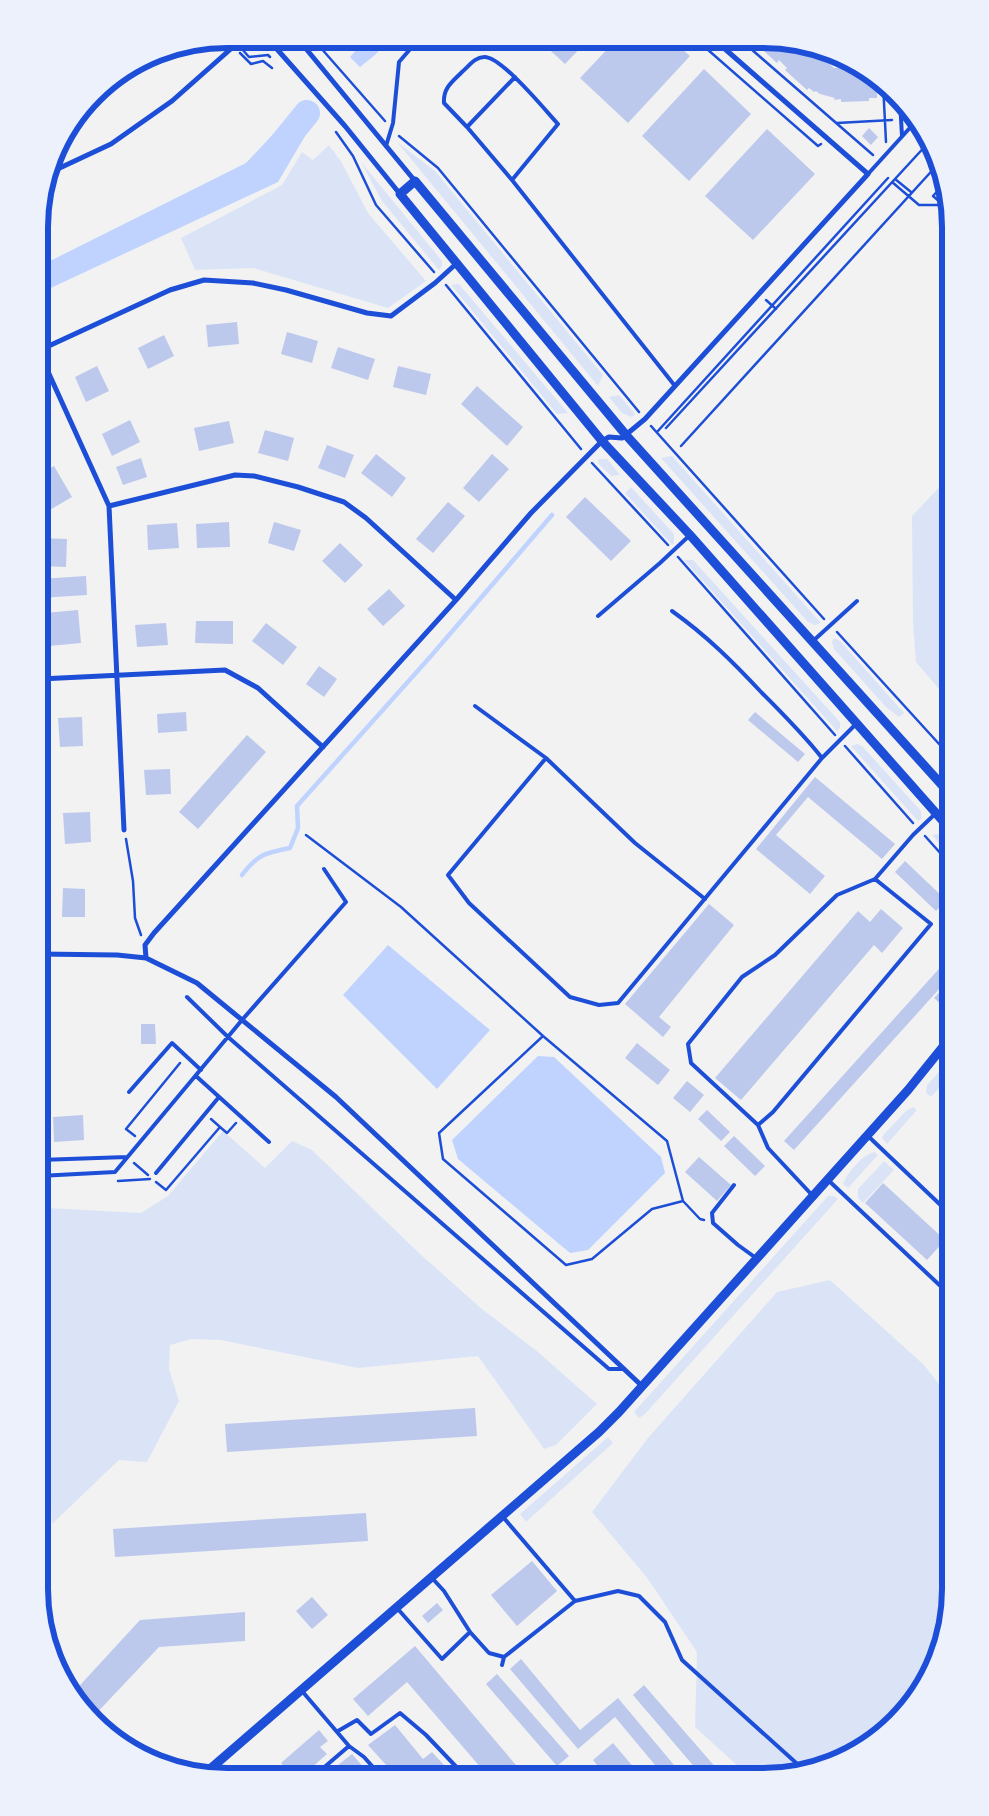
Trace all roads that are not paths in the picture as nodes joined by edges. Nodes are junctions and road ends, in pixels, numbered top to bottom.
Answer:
1 (233, 48) edge
2 (276, 48) edge
3 (305, 48) edge
4 (411, 48) edge
5 (724, 48) edge
6 (515, 77) junction
7 (901, 112) edge
8 (911, 126) edge
9 (467, 127) junction
10 (902, 137) junction
11 (386, 146) junction
12 (57, 170) edge
13 (868, 174) junction
14 (512, 180) junction
15 (415, 181) junction
16 (400, 194) junction
17 (457, 262) junction
18 (48, 346) edge
19 (48, 372) edge
20 (676, 386) junction
21 (626, 435) junction
22 (602, 440) junction
23 (109, 506) junction
24 (690, 535) junction
25 (456, 600) junction
26 (856, 601) dead end
27 (672, 611) dead end
28 (598, 616) dead end
29 (813, 641) junction
30 (117, 675) junction
31 (48, 679) edge
32 (475, 706) dead end
33 (856, 724) junction
34 (323, 747) junction
35 (546, 758) junction
36 (822, 758) junction
37 (942, 785) edge
38 (935, 814) junction
39 (942, 821) edge
40 (124, 830) road end
41 (324, 869) dead end
42 (875, 879) junction
43 (705, 899) junction
44 (48, 954) edge
45 (146, 958) junction
46 (187, 997) dead end
47 (242, 1020) junction
48 (228, 1037) junction
49 (942, 1047) edge
50 (201, 1070) junction
51 (196, 1076) junction
52 (129, 1092) dead end
53 (220, 1097) junction
54 (758, 1125) junction
55 (867, 1136) junction
56 (270, 1142) dead end
57 (127, 1157) junction
58 (48, 1160) edge
59 (156, 1173) dead end
60 (48, 1176) edge
61 (827, 1179) junction
62 (734, 1185) dead end
63 (812, 1195) junction
64 (942, 1206) edge
65 (756, 1258) junction
66 (942, 1287) edge
67 (625, 1369) junction
68 (642, 1386) junction
69 (502, 1517) junction
70 (432, 1578) junction
71 (575, 1601) junction
72 (396, 1608) junction
73 (470, 1632) junction
74 (504, 1658) junction
75 (502, 1665) dead end
76 (302, 1690) junction
77 (338, 1731) junction
78 (350, 1746) junction
79 (798, 1765) edge
80 (212, 1768) edge
81 (324, 1768) edge
82 (374, 1768) edge
83 (457, 1768) edge

1 - 12 street
2 - 16 street
3 - 11 street
4 - 11 lane
5 - 13 street
6 - 9 lane
6 - 9 lane
6 - 14 lane
7 - 10 lane
8 - 10 lane
9 - 14 lane
10 - 13 lane
11 - 15 street
13 - 20 street
14 - 20 lane
15 - 16 street
15 - 21 street
16 - 17 street
17 - 18 street
17 - 22 street
19 - 23 street
20 - 21 street
21 - 22 street
21 - 29 street
22 - 24 street
22 - 25 street
23 - 25 street
23 - 30 street
24 - 28 lane
24 - 33 street
25 - 34 street
26 - 29 lane
27 - 36 lane
29 - 37 street
30 - 31 street
30 - 34 street
30 - 40 street
32 - 35 lane
33 - 36 lane
33 - 38 street
34 - 45 street
35 - 43 lane
35 - 43 lane
36 - 43 lane
38 - 39 street
38 - 42 lane
41 - 47 lane
42 - 54 lane
42 - 54 lane
44 - 45 street
45 - 47 street
46 - 48 lane
47 - 48 lane
47 - 67 street
48 - 50 lane
48 - 67 lane
49 - 55 street
50 - 51 lane
50 - 52 lane
51 - 53 lane
51 - 57 lane
53 - 56 lane
53 - 59 lane
54 - 63 lane
55 - 61 street
55 - 64 lane
57 - 58 lane
57 - 60 lane
61 - 63 street
61 - 66 lane
62 - 65 lane
63 - 65 street
65 - 68 street
67 - 68 street
68 - 69 street
69 - 70 street
69 - 71 lane
70 - 72 street
70 - 73 lane
71 - 74 lane
71 - 79 lane
72 - 73 lane
72 - 76 street
73 - 74 lane
74 - 75 lane
76 - 77 lane
76 - 80 street
77 - 78 lane
77 - 83 lane
78 - 81 lane
78 - 82 lane

